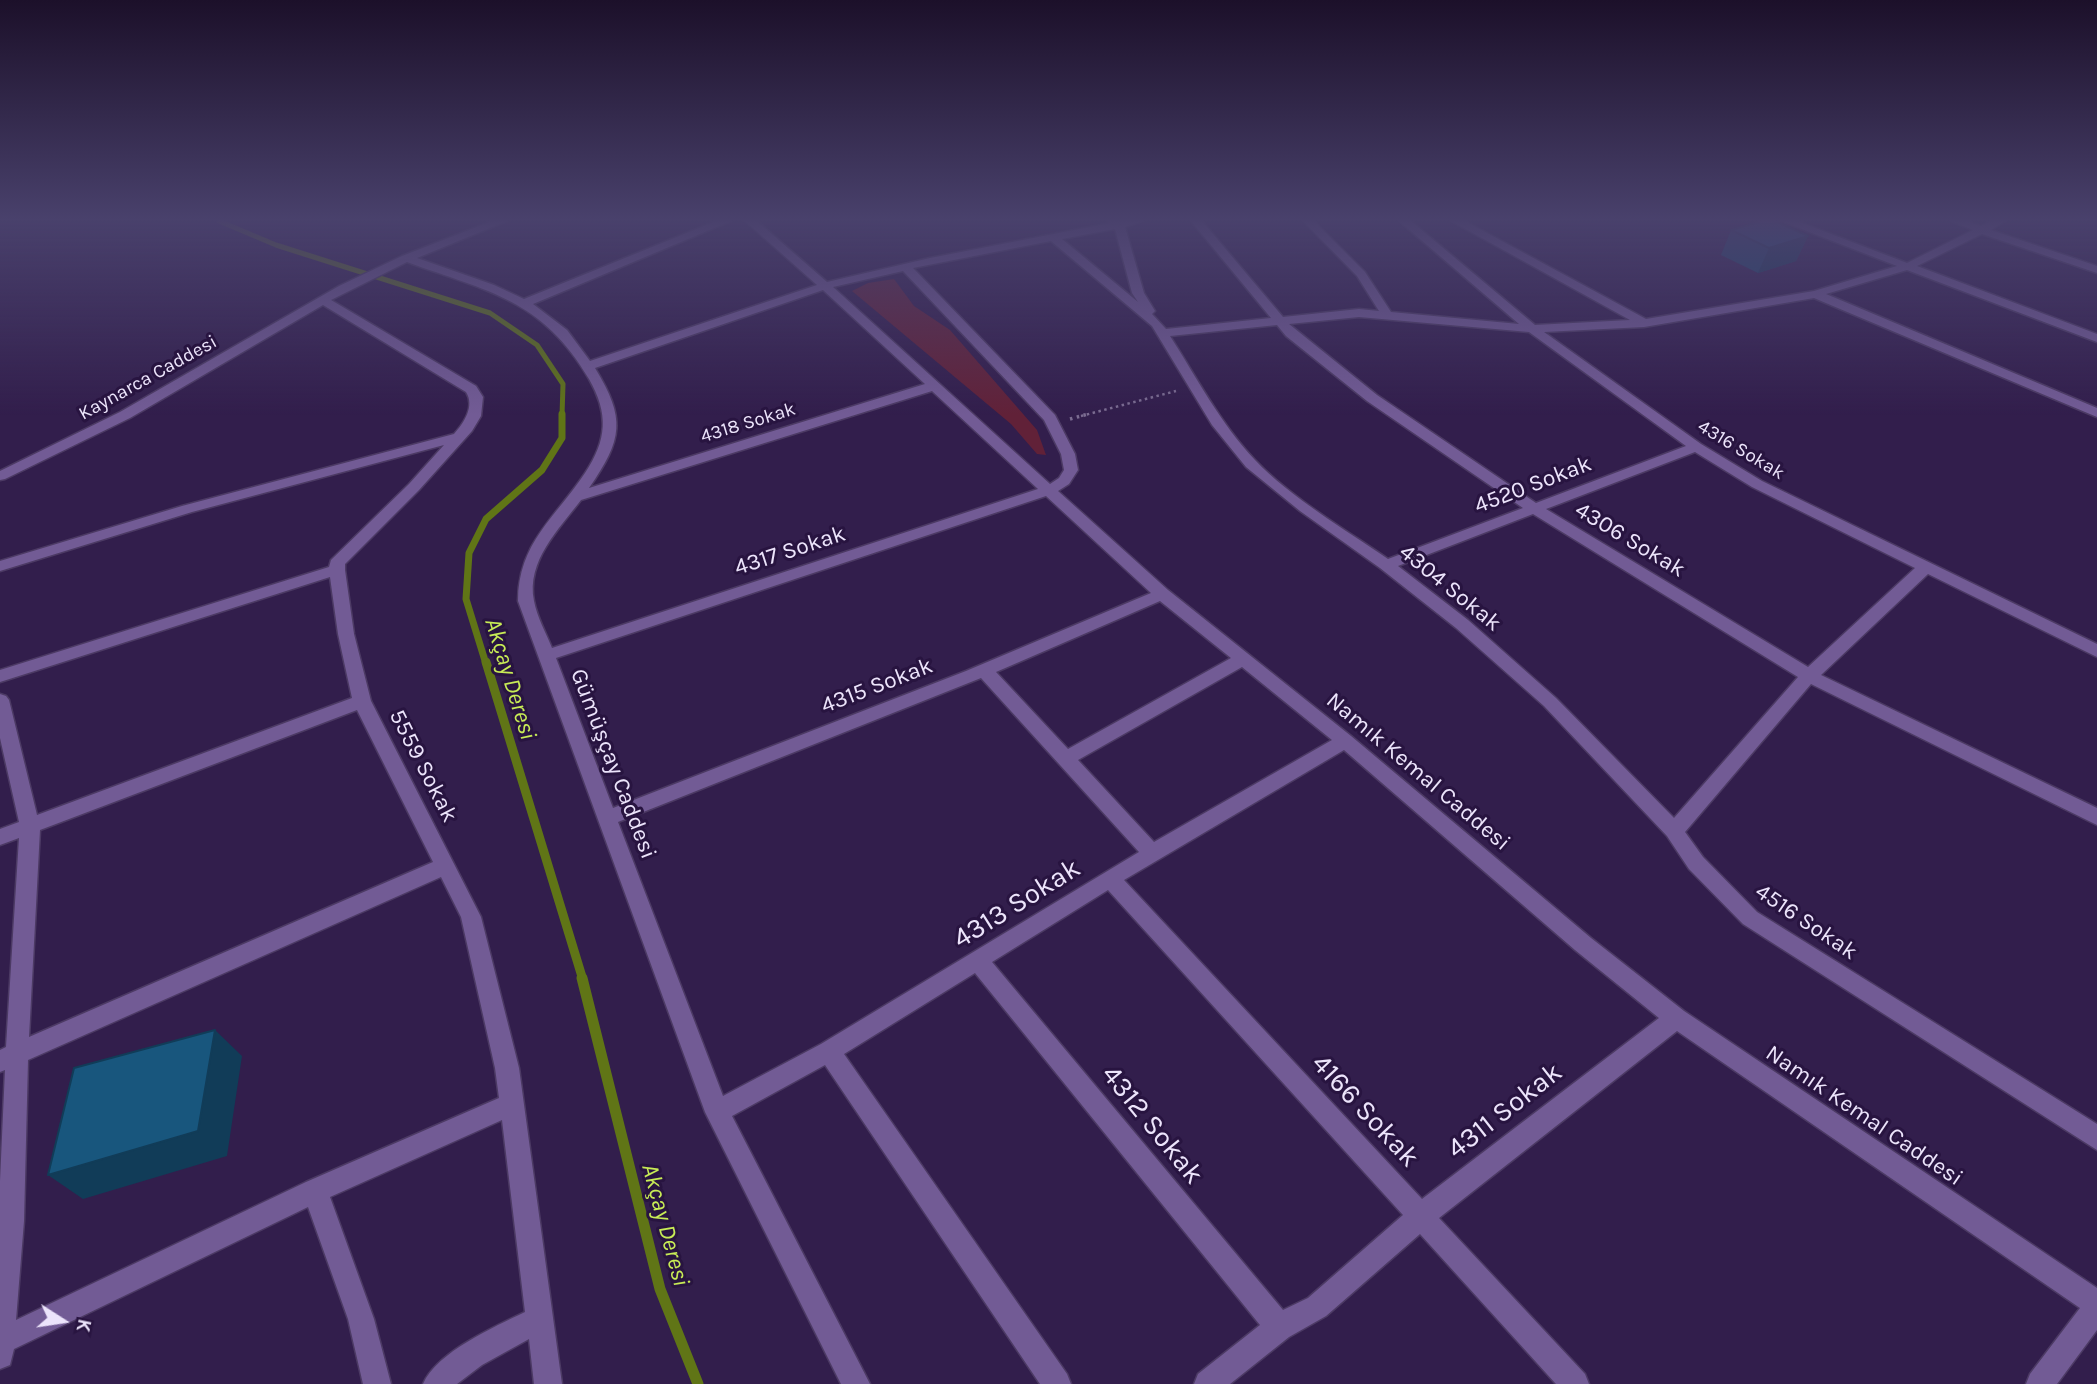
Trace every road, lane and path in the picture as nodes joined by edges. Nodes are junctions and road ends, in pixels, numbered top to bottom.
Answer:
1 (349, 286) edge
2 (478, 286) edge
3 (567, 286) edge
4 (825, 286) joint
5 (923, 286) edge
6 (1110, 286) edge
7 (1136, 286) edge
8 (1248, 286) edge
9 (1369, 286) edge
10 (1481, 286) edge
11 (1575, 286) edge
12 (1844, 286) edge
13 (1957, 286) edge
14 (1815, 294) junction
15 (322, 299) junction
16 (524, 303) junction
17 (1387, 314) junction
18 (1277, 321) junction
19 (1644, 323) junction
20 (1160, 329) junction
21 (1532, 329) junction
22 (2097, 338) edge
23 (587, 366) junction
24 (933, 386) junction
25 (1194, 387) junction
26 (2097, 413) edge
27 (1053, 423) junction
28 (460, 437) junction
29 (1696, 447) junction
30 (0, 476) edge
31 (1050, 489) junction
32 (575, 497) junction
33 (1535, 509) junction
34 (1386, 565) junction
35 (0, 566) edge
36 (1926, 567) junction
37 (337, 570) junction
38 (1162, 594) junction
39 (2097, 651) edge
40 (545, 656) junction
41 (1243, 659) junction
42 (984, 670) junction
43 (0, 676) edge
44 (1809, 676) junction
45 (0, 700) edge
46 (362, 701) junction
47 (1345, 741) junction
48 (1065, 759) junction
49 (2097, 817) edge
50 (608, 818) junction
51 (30, 826) junction
52 (1674, 831) junction
53 (0, 837) edge
54 (1152, 853) junction
55 (445, 866) junction
56 (1111, 878) junction
57 (978, 961) junction
58 (1676, 1018) junction
59 (829, 1051) junction
60 (8, 1057) edge
61 (511, 1104) junction
62 (717, 1112) junction
63 (2097, 1138) edge
64 (316, 1191) junction
65 (1421, 1216) junction
66 (2097, 1306) edge
67 (540, 1320) junction
68 (1279, 1327) junction
69 (0, 1342) edge
70 (0, 1355) edge
71 (377, 1384) edge
72 (438, 1384) edge
73 (548, 1384) edge
74 (856, 1384) edge
75 (1057, 1384) edge
76 (1208, 1384) edge
77 (1576, 1384) edge
78 (2039, 1384) edge

1 - 15 street, Kaynarca Caddesi
2 - 16 street, Gümüşçay Caddesi
3 - 16 street
4 - 23 street
4 - 24 street, Namık Kemal Caddesi
5 - 27 street
6 - 20 street
7 - 20 street, 4304 Sokak
8 - 18 street, 4306 Sokak
9 - 17 street
10 - 21 street, 4316 Sokak
11 - 19 street
12 - 14 street
13 - 22 street
14 - 19 street
14 - 26 street
15 - 28 street
15 - 30 street, Kaynarca Caddesi
16 - 23 street, Gümüşçay Caddesi
17 - 18 street
17 - 21 street
18 - 20 street
18 - 33 street, 4306 Sokak
19 - 21 street
20 - 25 street, 4304 Sokak
21 - 29 street, 4316 Sokak
23 - 32 street, Gümüşçay Caddesi
24 - 31 street, Namık Kemal Caddesi
24 - 32 street, 4318 Sokak
25 - 27 path
25 - 34 street, 4304 Sokak
27 - 31 street
28 - 35 street
28 - 37 street
29 - 33 street, 4520 Sokak
29 - 36 street, 4316 Sokak
31 - 38 street, Namık Kemal Caddesi
31 - 40 street, 4317 Sokak
32 - 40 street, Gümüşçay Caddesi
33 - 34 street, 4520 Sokak
33 - 44 street, 4306 Sokak
34 - 52 street, 4304 Sokak
36 - 39 street, 4316 Sokak
36 - 44 street
37 - 43 street
37 - 46 street, 5559 Sokak
38 - 41 street, Namık Kemal Caddesi
38 - 42 street, 4315 Sokak
40 - 50 street, Gümüşçay Caddesi
41 - 47 street, Namık Kemal Caddesi
41 - 48 street
42 - 48 street
42 - 50 street, 4315 Sokak
44 - 49 street, 4306 Sokak
44 - 52 street
45 - 51 street
46 - 51 street
46 - 55 street, 5559 Sokak
47 - 54 street, 4313 Sokak
47 - 58 street, Namık Kemal Caddesi
48 - 54 street
50 - 62 street, Gümüşçay Caddesi
51 - 53 street
51 - 60 street
52 - 63 street, 4516 Sokak
54 - 56 street, 4313 Sokak
55 - 60 street
55 - 61 street, 5559 Sokak
56 - 57 street, 4313 Sokak
56 - 65 street, 4166 Sokak
57 - 59 street, 4313 Sokak
57 - 68 street, 4312 Sokak
58 - 65 street, 4311 Sokak
58 - 66 street, Namık Kemal Caddesi
59 - 62 street, 4313 Sokak
59 - 75 street
60 - 69 street
61 - 64 street
61 - 67 street, 5559 Sokak
62 - 74 street, Gümüşçay Caddesi
64 - 69 street
64 - 71 street
65 - 68 street, 4311 Sokak
65 - 77 street, 4166 Sokak
66 - 78 street
67 - 72 street
67 - 73 street, 5559 Sokak
68 - 76 street, 4311 Sokak
69 - 70 street

